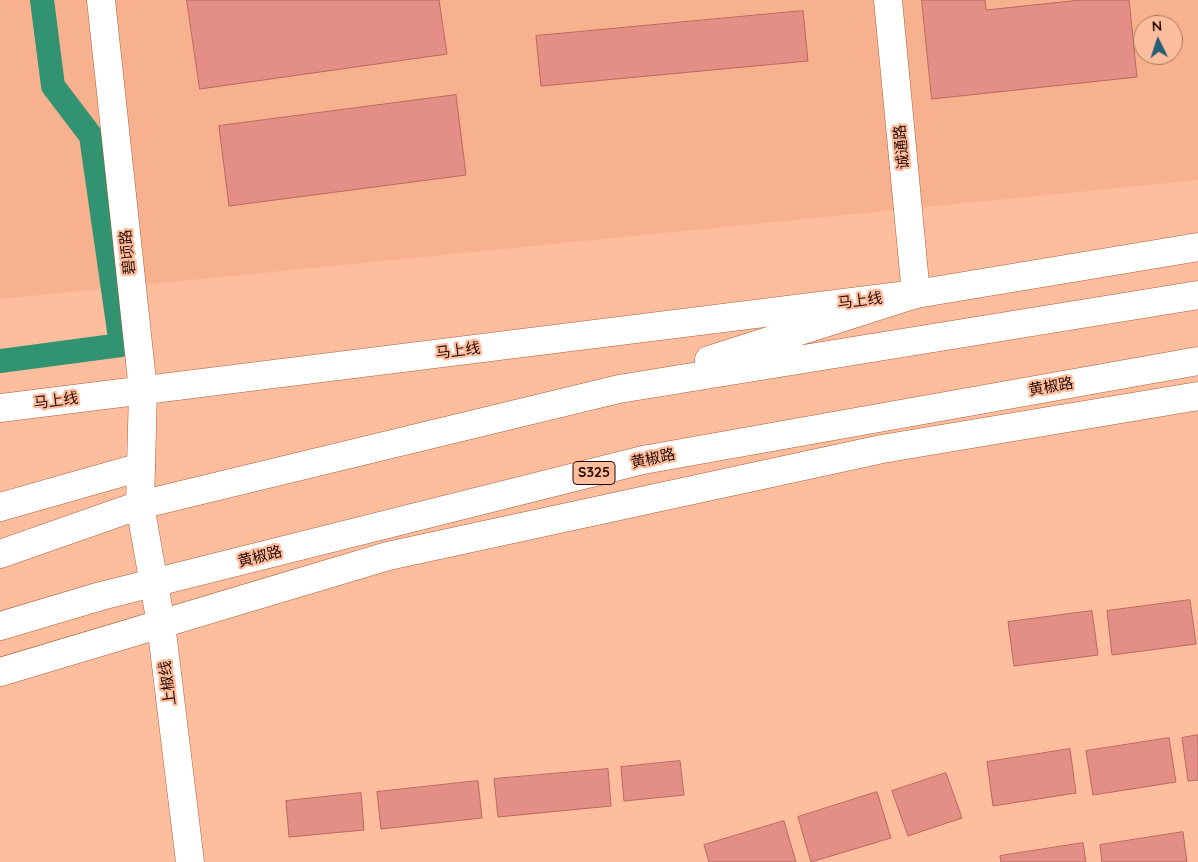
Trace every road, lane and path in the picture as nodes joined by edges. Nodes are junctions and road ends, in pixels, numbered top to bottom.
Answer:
1 (101, 0) edge
2 (888, 0) edge
3 (1198, 247) edge
4 (916, 294) junction
5 (1198, 294) edge
6 (1198, 361) edge
7 (618, 388) junction
8 (143, 390) junction
9 (1198, 396) edge
10 (0, 408) edge
11 (141, 467) junction
12 (140, 505) junction
13 (0, 507) edge
14 (0, 554) edge
15 (155, 583) junction
16 (161, 624) junction
17 (0, 626) edge
18 (0, 672) edge
19 (190, 862) edge

1 - 8 main road, 碧顷路
2 - 4 main road, 诚通路
3 - 4 main road
4 - 7 main road
4 - 8 main road, 马上线
5 - 7 main road
6 - 15 main road, 黄椒路 / S325
7 - 12 main road
8 - 10 main road, 马上线
8 - 11 main road, 碧顷路
9 - 16 main road
11 - 12 main road, 碧顷路
11 - 13 main road
12 - 14 main road
12 - 15 main road, 上椒线
15 - 16 main road, 上椒线
15 - 17 main road, 黄椒路 / S325
16 - 18 main road
16 - 19 main road, 上椒线

